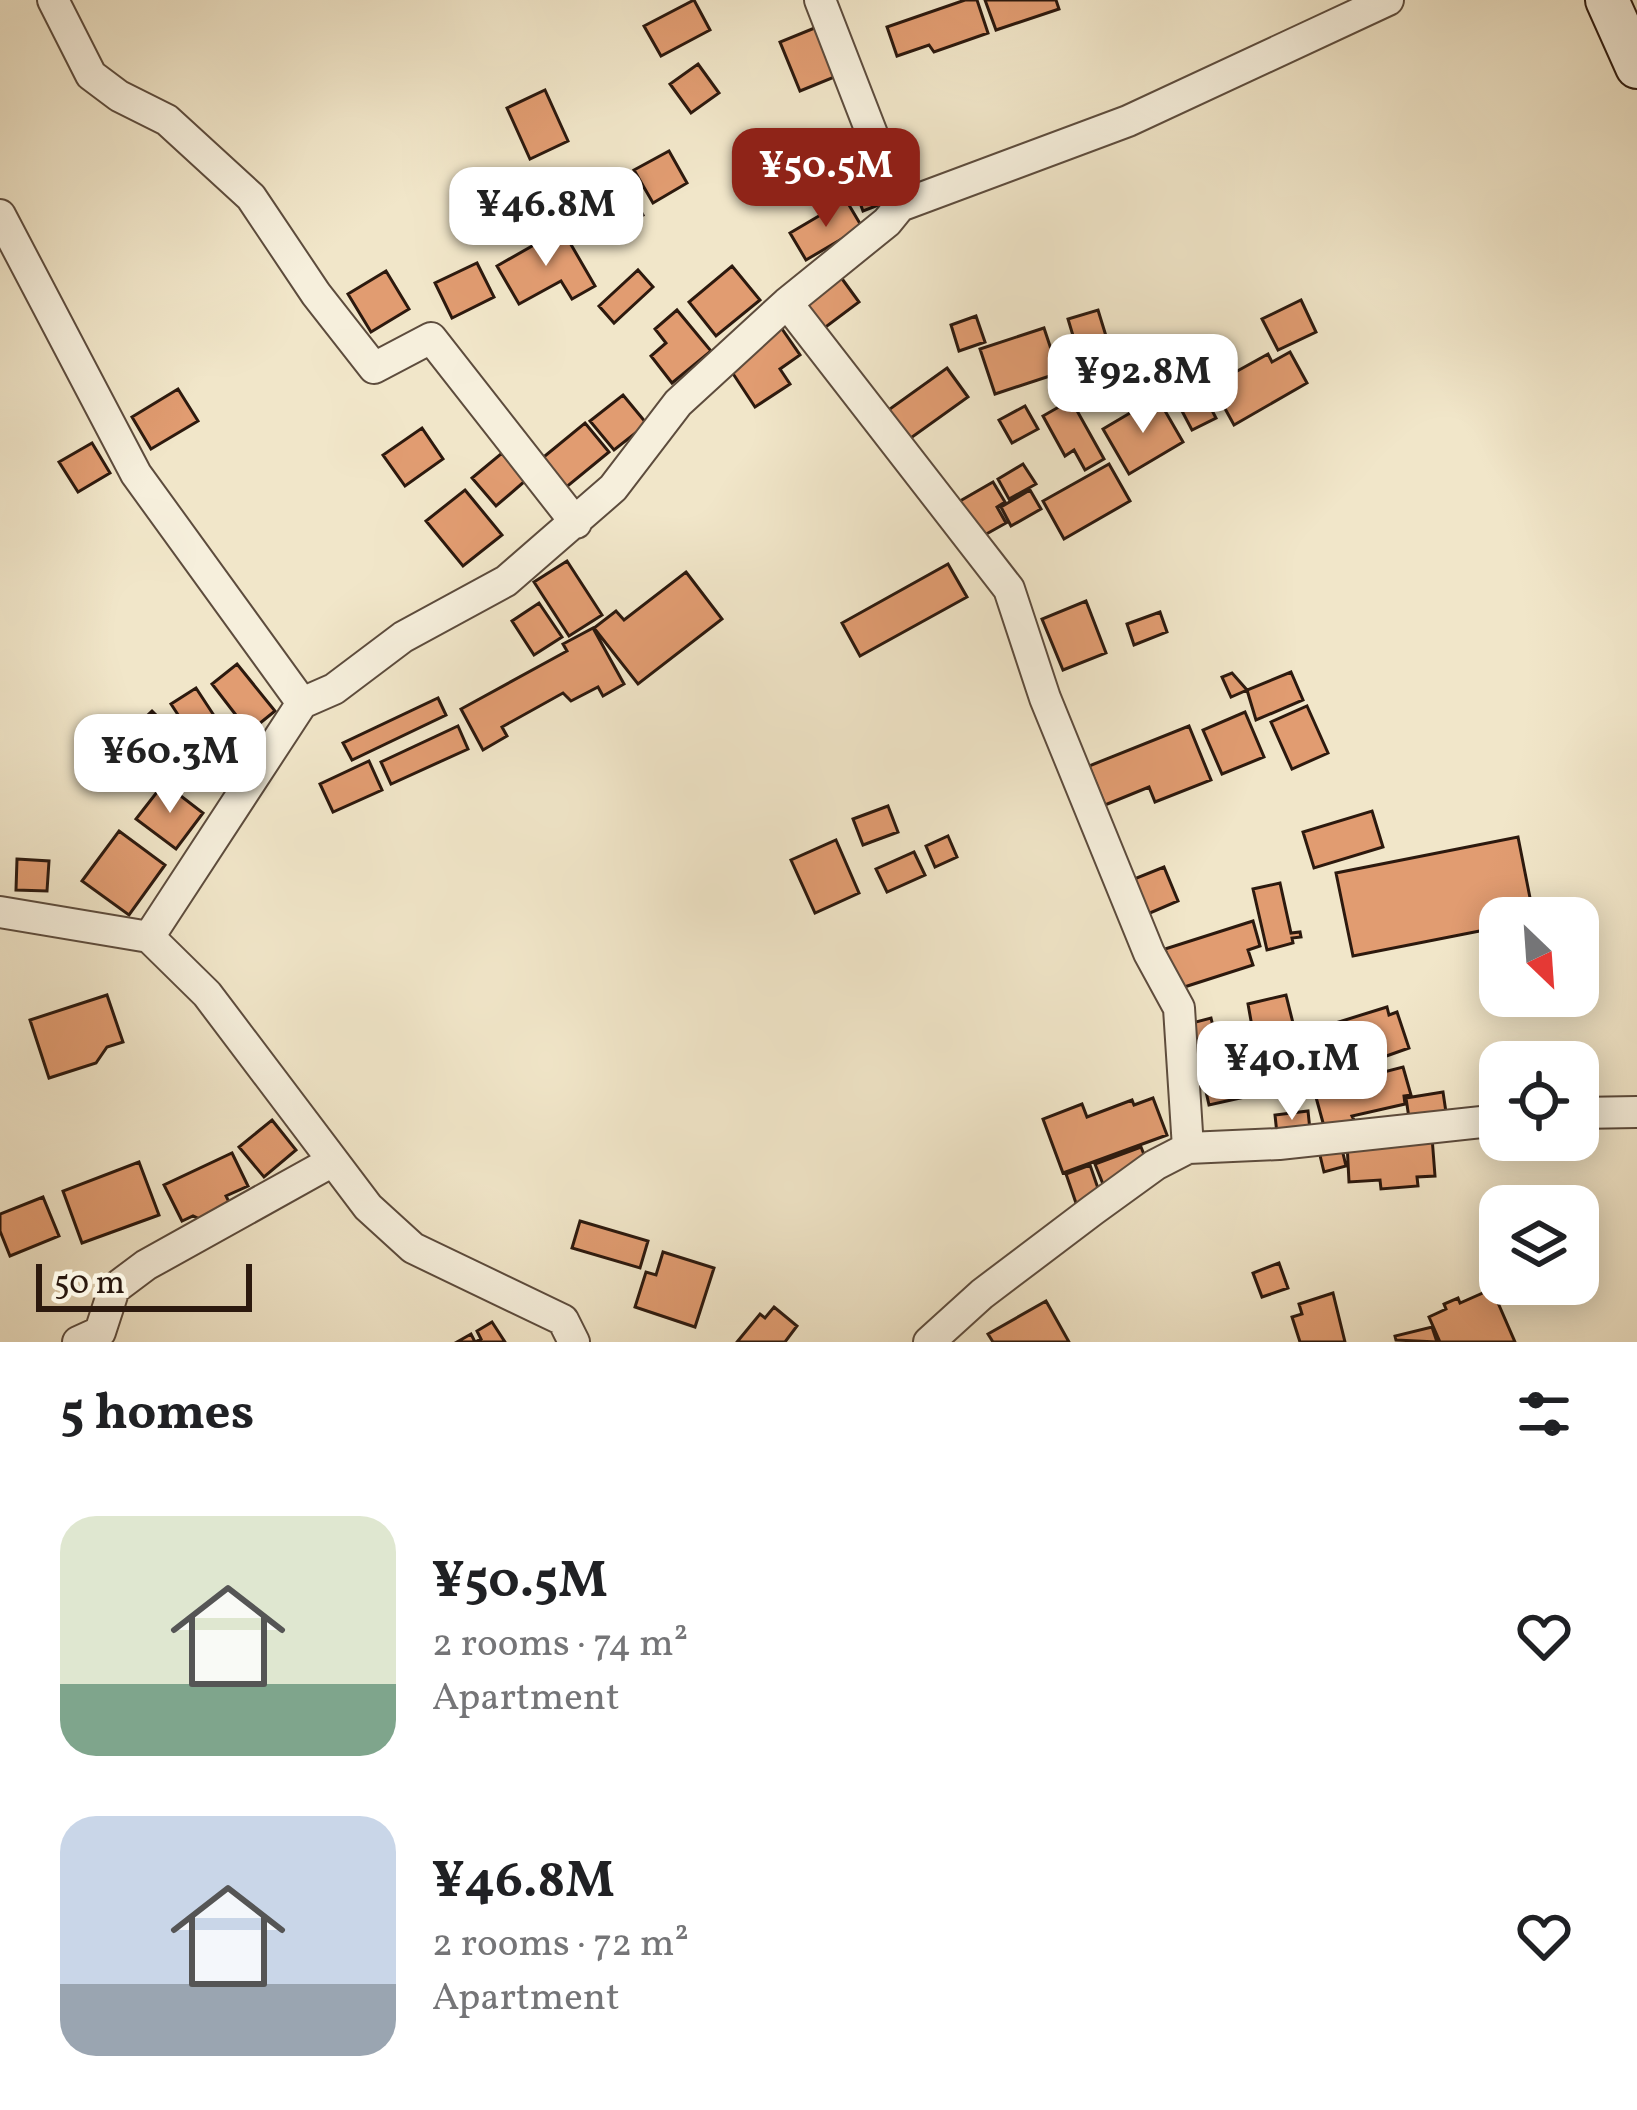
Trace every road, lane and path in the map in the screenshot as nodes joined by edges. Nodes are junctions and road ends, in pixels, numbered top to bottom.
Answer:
1 (53, 0) edge
2 (820, 0) edge
3 (1388, 0) edge
4 (1606, 0) edge
5 (1637, 67) edge
6 (900, 206) junction
7 (0, 214) edge
8 (788, 303) junction
9 (576, 523) junction
10 (302, 704) junction
11 (0, 912) edge
12 (149, 937) junction
13 (1637, 1112) edge
14 (1599, 1113) edge
15 (1479, 1122) edge
16 (1188, 1148) junction
17 (333, 1161) junction
18 (78, 1342) edge
19 (574, 1342) edge
20 (929, 1342) edge

1 - 9 street
2 - 6 street
3 - 6 street
4 - 5 main road
6 - 8 street
7 - 10 street
8 - 9 street
8 - 16 street
9 - 10 street
10 - 12 street
11 - 12 street
12 - 17 street
13 - 14 street
15 - 16 street
16 - 20 street
17 - 18 street
17 - 19 street

